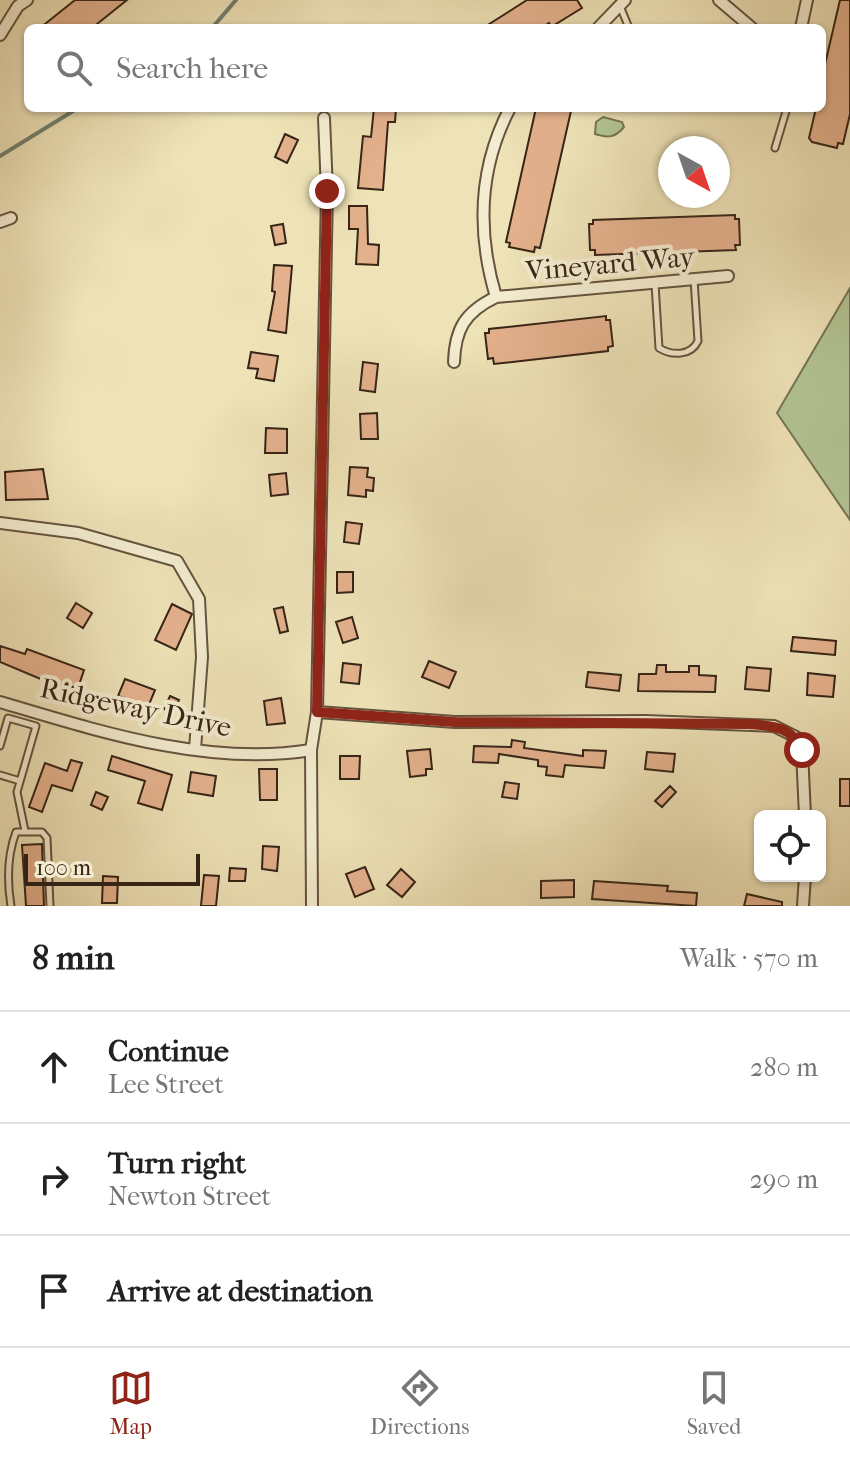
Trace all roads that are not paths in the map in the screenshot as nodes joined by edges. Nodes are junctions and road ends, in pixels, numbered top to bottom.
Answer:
1 (27, 0) edge
2 (719, 0) edge
3 (807, 0) edge
4 (622, 3) edge
5 (602, 24) edge
6 (628, 24) edge
7 (747, 24) edge
8 (802, 24) edge
9 (0, 35) edge
10 (508, 112) edge
11 (786, 112) edge
12 (324, 118) dead end
13 (775, 148) dead end
14 (728, 276) dead end
15 (694, 279) junction
16 (655, 283) junction
17 (496, 297) junction
18 (454, 362) dead end
19 (0, 523) edge
20 (0, 702) edge
21 (317, 712) junction
22 (0, 746) edge
23 (195, 749) junction
24 (311, 750) junction
25 (0, 775) edge
26 (20, 781) junction
27 (805, 810) edge
28 (25, 831) junction
29 (805, 882) edge
30 (11, 906) edge
31 (50, 906) edge
32 (312, 906) edge
33 (803, 906) edge

1 - 9 street
2 - 7 street
3 - 8 street
4 - 5 street
4 - 6 lane
10 - 17 street, Vineyard Way
11 - 13 lane
12 - 21 street
14 - 15 street, Vineyard Way
15 - 16 street, Vineyard Way
15 - 16 lane
16 - 17 street, Vineyard Way
17 - 18 street, Vineyard Way
19 - 23 street
20 - 23 street, Ridgeway Drive
21 - 24 street
21 - 27 street
22 - 26 lane
23 - 24 street, Ridgeway Drive
24 - 32 street
25 - 26 lane
26 - 28 lane
28 - 30 lane
28 - 31 lane
29 - 33 street

